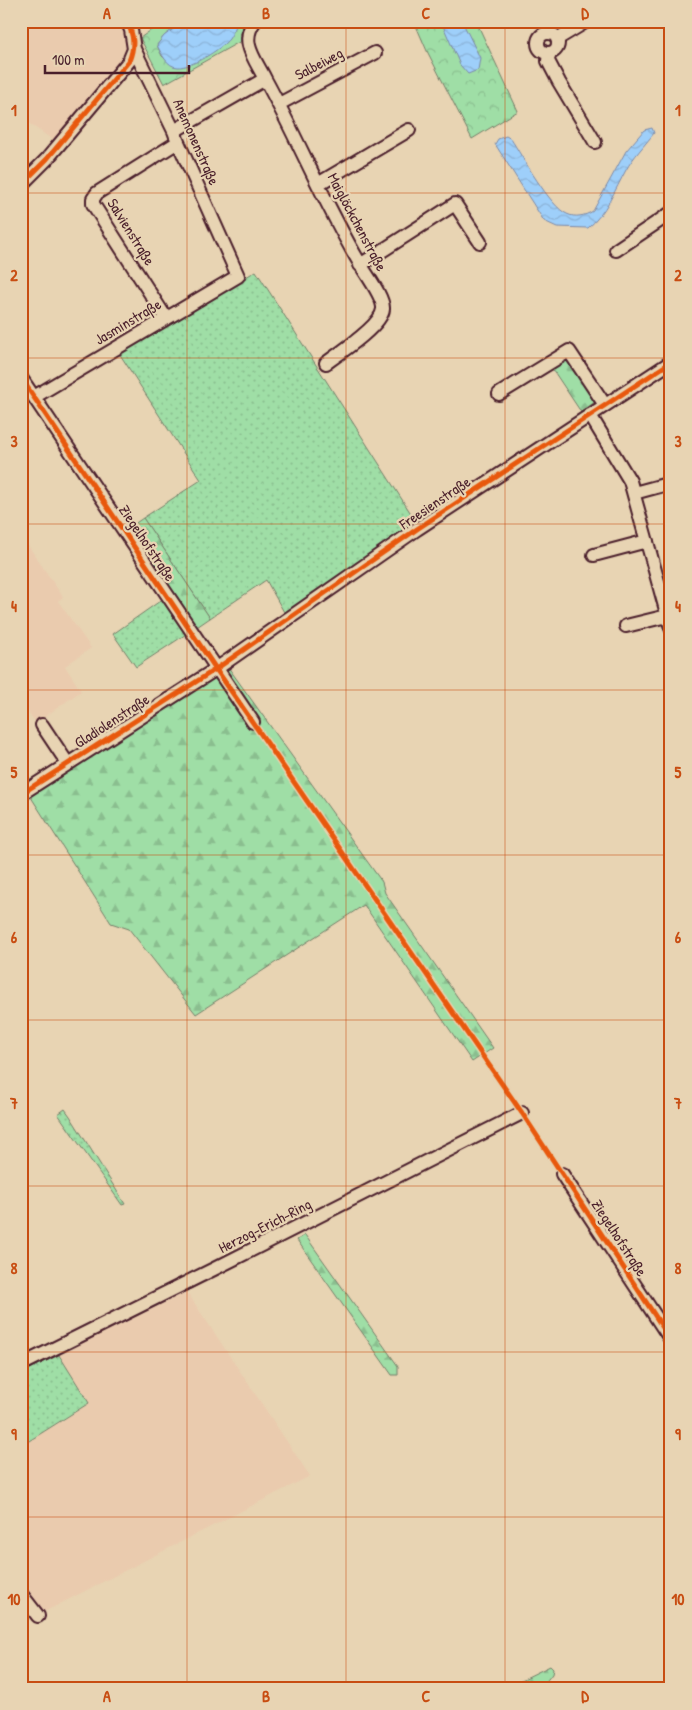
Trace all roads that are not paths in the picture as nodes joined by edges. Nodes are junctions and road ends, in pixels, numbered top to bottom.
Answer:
1 (127, 21) edge
2 (255, 21) edge
3 (587, 21) edge
4 (134, 49) junction
5 (375, 53) dead end
6 (265, 79) junction
7 (279, 104) junction
8 (410, 130) dead end
9 (176, 136) junction
10 (595, 142) dead end
11 (318, 184) junction
12 (21, 185) edge
13 (671, 213) edge
14 (480, 242) dead end
15 (616, 250) dead end
16 (360, 265) junction
17 (238, 276) joint
18 (166, 318) junction
19 (671, 362) edge
20 (326, 363) dead end
21 (21, 378) edge
22 (499, 394) dead end
23 (34, 397) junction
24 (605, 405) junction
25 (590, 415) junction
26 (671, 483) edge
27 (634, 492) junction
28 (647, 541) junction
29 (594, 554) dead end
30 (669, 622) edge
31 (626, 626) dead end
32 (216, 669) junction
33 (253, 722) dead end
34 (42, 725) dead end
35 (68, 764) junction
36 (21, 794) edge
37 (522, 1113) dead end
38 (562, 1174) dead end
39 (671, 1340) edge
40 (21, 1365) edge
41 (21, 1594) edge
42 (38, 1616) dead end

1 - 4 street, Anemonenstraße
2 - 6 street, Maiglöckchenstraße
3 - 10 street
4 - 9 street, Anemonenstraße
4 - 12 street
5 - 7 street, Salbeiweg
6 - 7 street, Maiglöckchenstraße
6 - 9 street
7 - 11 street, Maiglöckchenstraße
8 - 11 street
9 - 17 street, Anemonenstraße
9 - 18 street, Salvienstraße
11 - 16 street, Maiglöckchenstraße
13 - 15 street
14 - 16 street
16 - 20 street, Maiglöckchenstraße
17 - 18 street, Jasminstraße
18 - 23 street, Jasminstraße
19 - 24 street, Freesienstraße
21 - 23 street, Ziegelhofstraße
22 - 24 street
23 - 32 street, Ziegelhofstraße
24 - 25 street, Freesienstraße
25 - 27 street
25 - 32 street, Freesienstraße
26 - 27 street
27 - 28 street
28 - 29 street
28 - 30 street
30 - 31 street
32 - 33 street, Ziegelhofstraße
32 - 35 street, Gladiolenstraße
34 - 35 street
35 - 36 street, Gladiolenstraße
37 - 40 street, Herzog-Erich-Ring
38 - 39 street, Ziegelhofstraße
41 - 42 street

